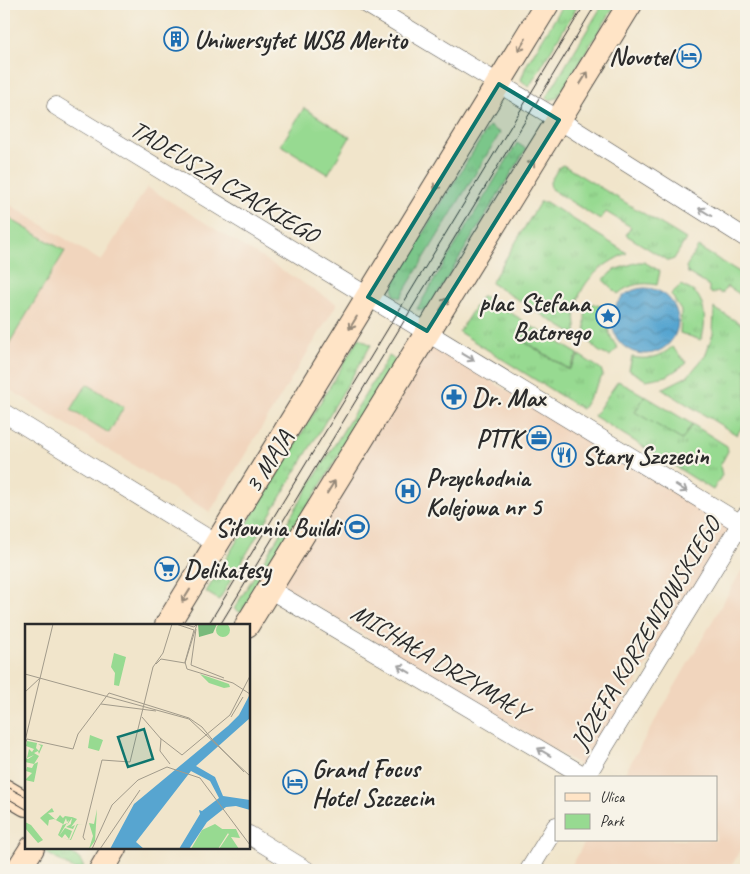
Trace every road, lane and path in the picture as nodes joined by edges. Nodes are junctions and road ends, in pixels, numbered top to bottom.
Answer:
1 (367, 4) edge
2 (547, 4) edge
3 (630, 4) edge
4 (498, 84) junction
5 (56, 106) dead end
6 (559, 120) junction
7 (746, 238) edge
8 (368, 297) junction
9 (427, 331) junction
10 (4, 413) edge
11 (743, 519) edge
12 (217, 544) junction
13 (269, 589) junction
14 (168, 624) edge
15 (249, 624) edge
16 (583, 776) edge
17 (587, 776) edge
18 (4, 791) edge
19 (25, 803) edge
20 (555, 828) edge
21 (250, 836) edge
22 (31, 849) edge
23 (18, 870) edge
24 (306, 870) edge
25 (529, 870) edge

1 - 4 street
2 -> 4 street, 3 MAJA
6 -> 3 street
4 - 6 street
4 -> 8 street, 3 MAJA
5 - 8 street, TADEUSZA CZACKIEGO
7 -> 6 street
9 -> 6 street
8 - 9 street
8 -> 12 street, 3 MAJA
9 -> 11 street
13 -> 9 street
10 - 12 street
11 - 17 street, JÓZEFA KORZENIOWSKIEGO
12 -> 14 street, 3 MAJA
13 - 15 street
16 -> 13 street, MICHAŁA DRZYMAŁY
18 - 19 street
20 - 25 street
21 - 24 street
22 - 23 street

